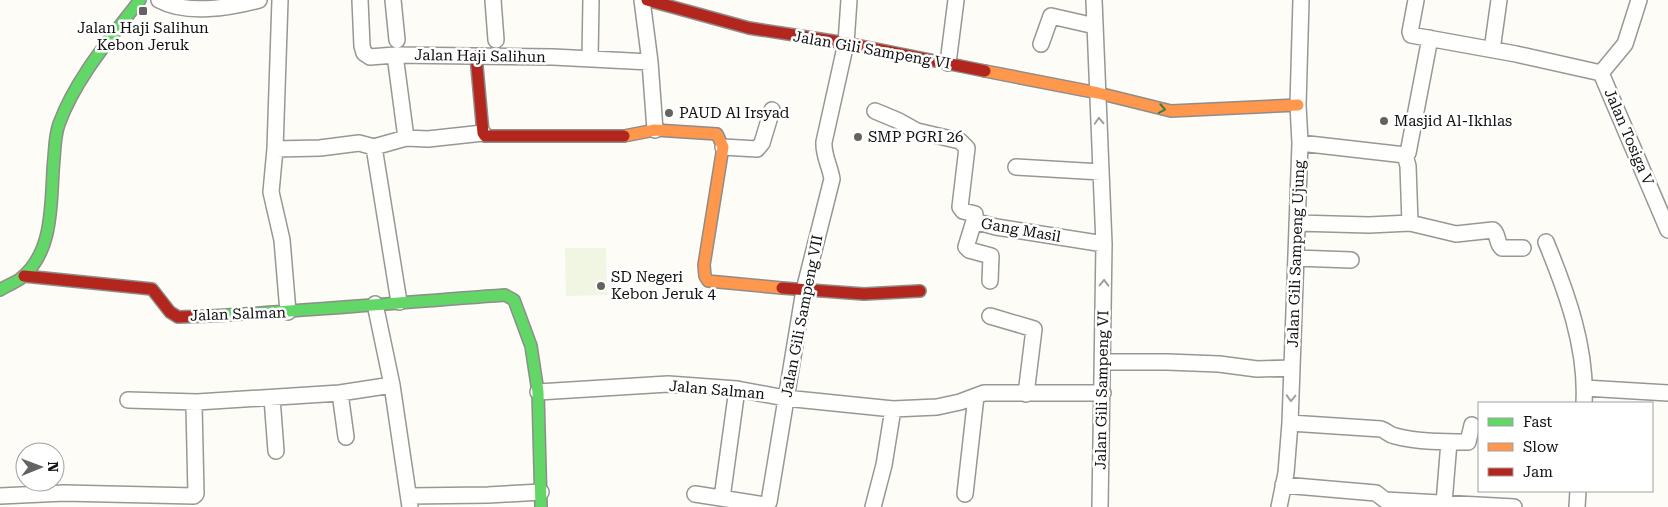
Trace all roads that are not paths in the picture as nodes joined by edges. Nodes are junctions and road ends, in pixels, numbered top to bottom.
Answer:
1 (140, 0) edge
2 (159, 0) edge
3 (259, 0) edge
4 (280, 0) edge
5 (360, 0) edge
6 (393, 0) edge
7 (493, 0) edge
8 (591, 0) edge
9 (642, 0) edge
10 (647, 0) edge
11 (849, 0) edge
12 (956, 0) edge
13 (1094, 0) edge
14 (1301, 0) edge
15 (1416, 0) edge
16 (1499, 0) edge
17 (1639, 0) edge
18 (1095, 26) junction
19 (1430, 38) junction
20 (397, 40) dead end
21 (496, 40) dead end
22 (846, 43) junction
23 (1493, 43) dead end
24 (1041, 44) dead end
25 (395, 55) junction
26 (476, 56) junction
27 (590, 59) junction
28 (650, 62) junction
29 (948, 63) junction
30 (1601, 73) junction
31 (1098, 93) junction
32 (1298, 105) junction
33 (772, 110) dead end
34 (875, 111) dead end
35 (655, 130) junction
36 (483, 133) junction
37 (406, 138) junction
38 (1300, 143) junction
39 (374, 147) junction
40 (722, 147) junction
41 (275, 150) junction
42 (1405, 155) junction
43 (1016, 167) dead end
44 (1101, 172) junction
45 (974, 221) junction
46 (1410, 222) junction
47 (1297, 223) junction
48 (1668, 230) edge
49 (1546, 242) dead end
50 (1104, 244) junction
51 (1523, 248) dead end
52 (1296, 258) junction
53 (1351, 260) dead end
54 (24, 276) junction
55 (990, 281) dead end
56 (0, 290) edge
57 (804, 290) junction
58 (920, 291) dead end
59 (399, 302) junction
60 (375, 304) junction
61 (288, 312) junction
62 (990, 316) dead end
63 (1103, 362) junction
64 (1292, 368) junction
65 (392, 385) junction
66 (1585, 388) junction
67 (737, 389) junction
68 (538, 392) junction
69 (340, 393) junction
70 (1103, 393) junction
71 (1668, 393) edge
72 (1026, 394) junction
73 (976, 396) junction
74 (272, 398) junction
75 (785, 398) junction
76 (128, 400) dead end
77 (197, 402) junction
78 (1584, 402) edge
79 (893, 409) junction
80 (1290, 423) junction
81 (1472, 426) dead end
82 (346, 437) dead end
83 (1450, 442) junction
84 (276, 451) dead end
85 (1284, 485) junction
86 (1578, 492) edge
87 (695, 494) dead end
88 (965, 494) dead end
89 (0, 496) edge
90 (722, 498) junction
91 (541, 500) edge
92 (410, 501) edge
93 (1444, 503) junction
94 (873, 507) edge
95 (1100, 507) edge
96 (1279, 507) edge
97 (1514, 507) edge
98 (1577, 507) edge

1 - 54 street
2 - 3 street
4 - 41 street
5 - 25 street, Jalan Haji Salihun
6 - 20 street
7 - 21 street
8 - 27 street
9 - 28 street
10 - 22 street, Jalan Gili Sampeng VI
11 - 22 street, Jalan Gili Sampeng VII
12 - 29 street
13 - 18 street, Jalan Gili Sampeng VI
14 - 32 street, Jalan Gili Sampeng Ujung
15 - 19 street
16 - 23 street
17 - 30 street
18 - 24 street
18 - 31 street, Jalan Gili Sampeng VI
19 - 30 street
19 - 42 street
22 - 29 street, Jalan Gili Sampeng VI
22 - 57 street, Jalan Gili Sampeng VII
25 - 26 street, Jalan Haji Salihun
25 - 37 street
26 - 27 street, Jalan Haji Salihun
26 - 36 street
27 - 28 street, Jalan Haji Salihun
28 - 35 street
29 - 31 street, Jalan Gili Sampeng VI
30 - 48 street, Jalan Tosiga V
31 -> 32 street, Jalan Gili Sampeng VI
44 -> 31 street, Jalan Gili Sampeng VI
32 - 38 street, Jalan Gili Sampeng Ujung
33 - 40 street
34 - 45 street, Gang Masil
35 - 36 street
35 - 40 street
36 - 37 street
37 - 39 street
38 - 42 street
38 - 47 street, Jalan Gili Sampeng Ujung
39 - 41 street
39 - 59 street
40 - 57 street
41 - 61 street
42 - 46 street
43 - 44 street
44 - 50 street, Jalan Gili Sampeng VI
45 - 50 street, Gang Masil
45 - 55 street
46 - 47 street
46 - 51 street
47 - 52 street, Jalan Gili Sampeng Ujung
49 - 66 street
63 -> 50 street, Jalan Gili Sampeng VI
52 - 53 street
52 - 64 street, Jalan Gili Sampeng Ujung
54 - 56 street
54 - 61 street, Jalan Salman
57 - 58 street
57 - 75 street, Jalan Gili Sampeng VII
59 - 60 street, Jalan Salman
59 - 68 street, Jalan Salman
60 - 61 street, Jalan Salman
60 - 65 street
62 - 72 street
63 - 64 street
63 - 70 street, Jalan Gili Sampeng VI
64 -> 80 street, Jalan Gili Sampeng Ujung
65 - 69 street
65 - 92 street
66 - 71 street
66 - 78 street
67 - 68 street, Jalan Salman
67 - 75 street, Jalan Salman
67 - 90 street
68 - 91 street, Jalan Salman
69 - 74 street
69 - 82 street
70 - 72 street, Jalan Salman
70 - 95 street, Jalan Gili Sampeng VI
72 - 73 street, Jalan Salman
73 - 79 street, Jalan Salman
73 - 88 street
74 - 77 street
74 - 84 street
75 - 79 street, Jalan Salman
75 - 90 street, Jalan Gili Sampeng VII
76 - 77 street
77 - 89 street
79 - 94 street
80 - 83 street
80 - 85 street, Jalan Gili Sampeng Ujung
81 - 83 street
83 - 93 street
85 - 93 street
85 - 96 street, Jalan Gili Sampeng Ujung
86 - 98 street
87 - 90 street, Jalan Gili Sampeng VII
91 - 92 street
93 - 97 street

